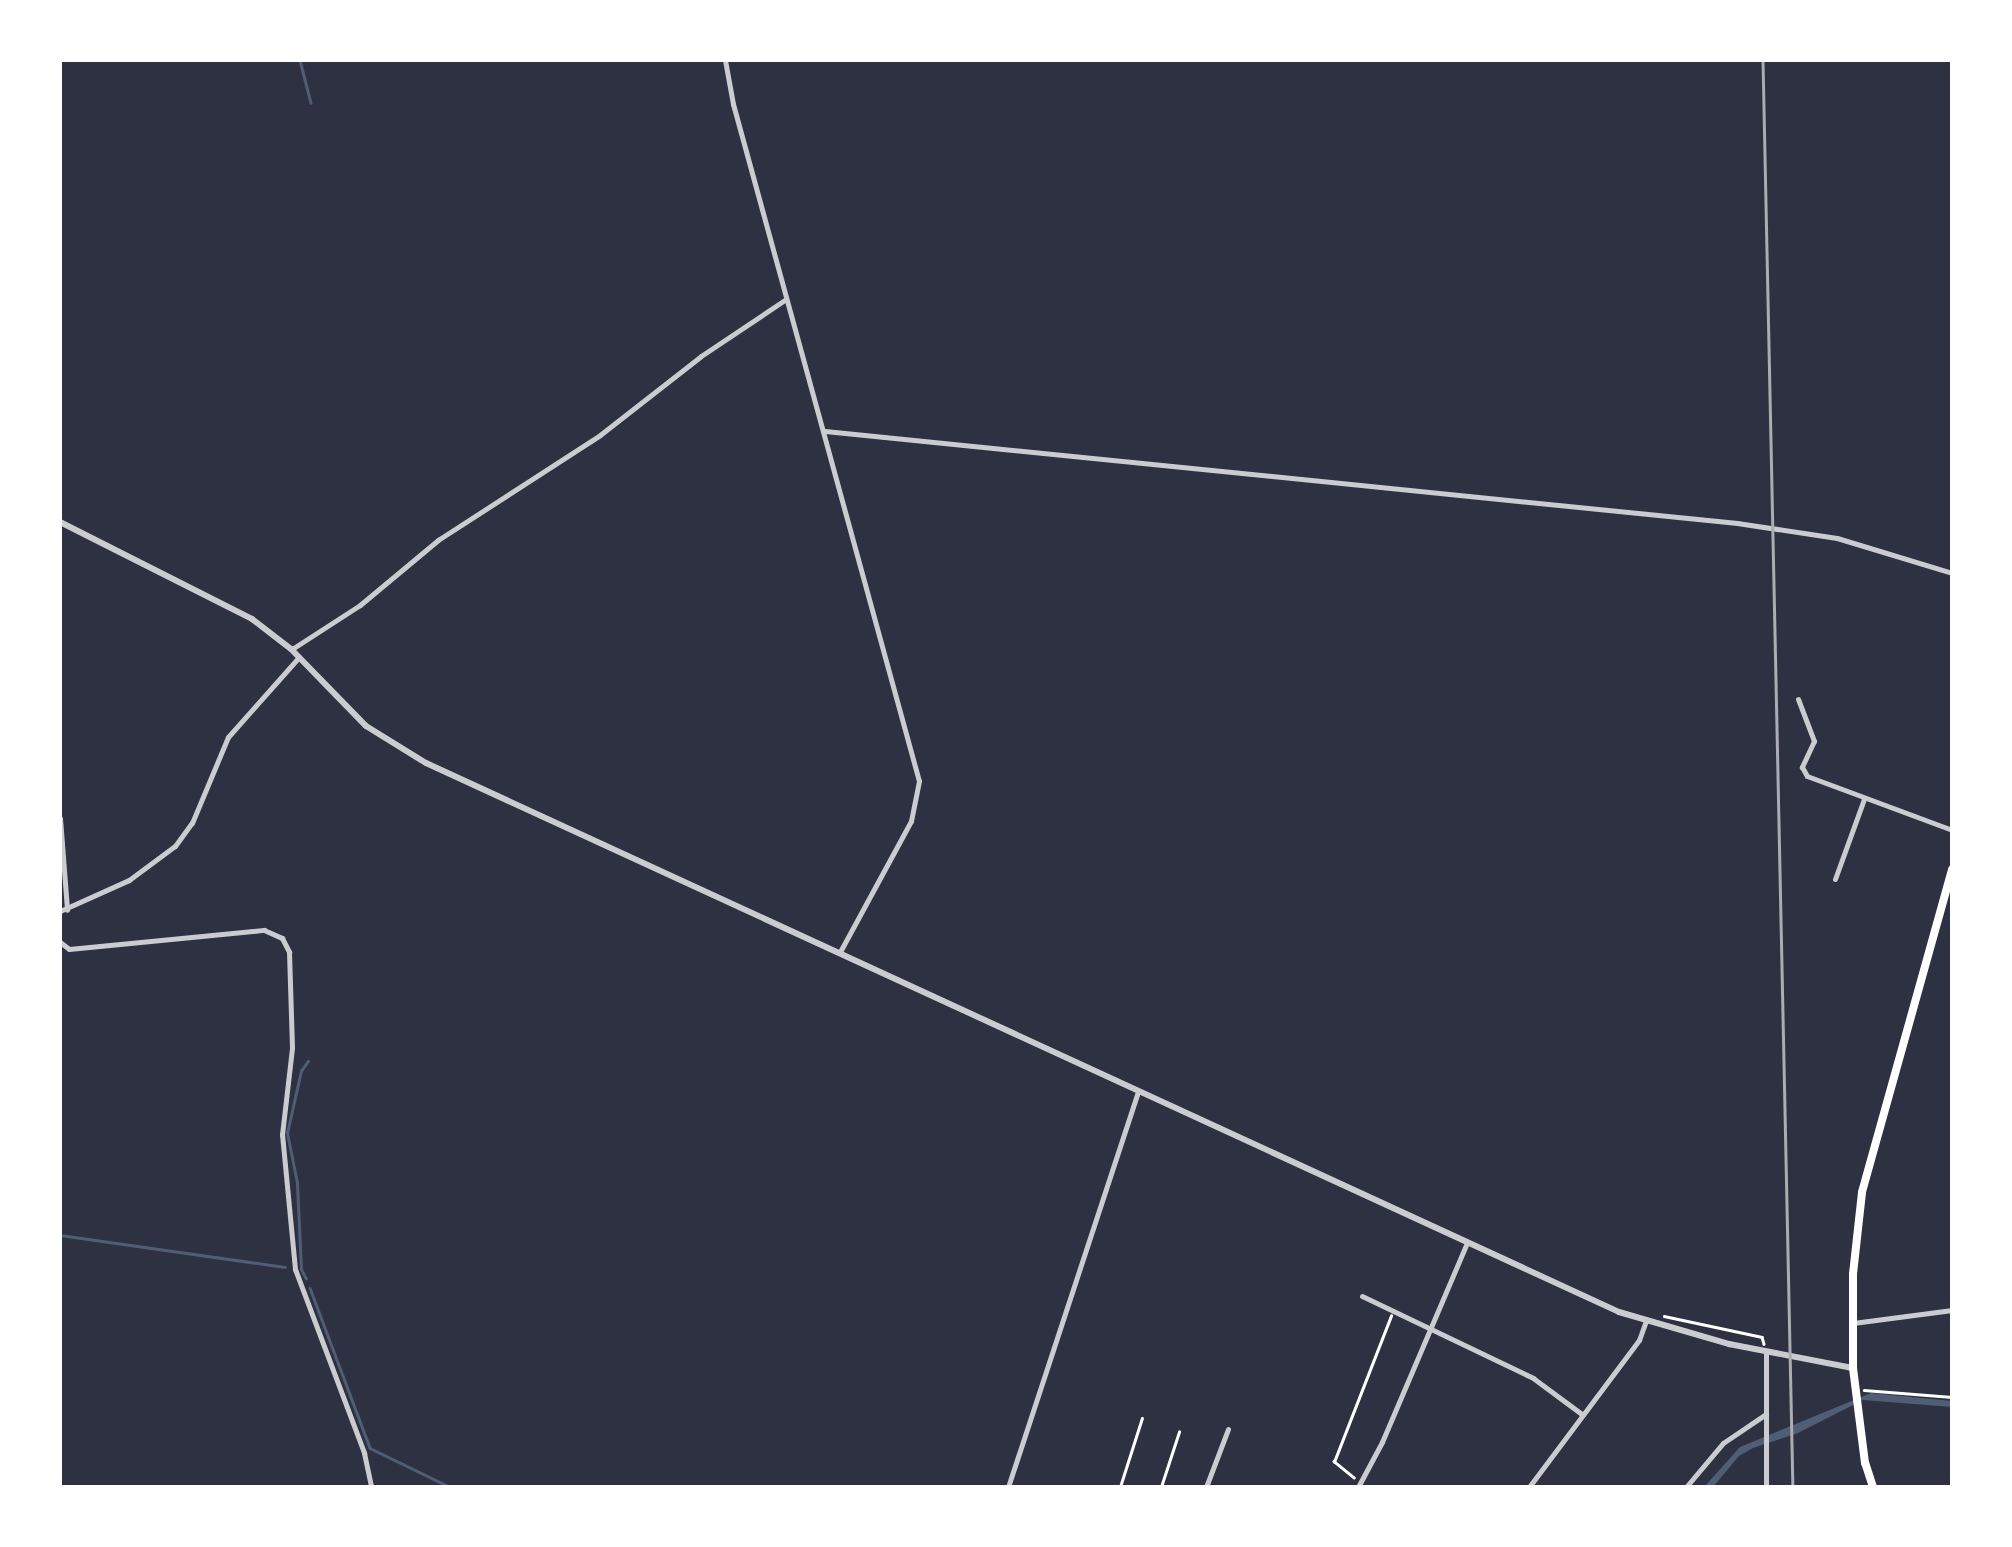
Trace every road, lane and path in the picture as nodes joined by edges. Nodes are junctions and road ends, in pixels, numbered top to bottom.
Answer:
1 (725, 60) edge
2 (786, 298) junction
3 (824, 431) junction
4 (60, 522) edge
5 (1952, 574) edge
6 (292, 649) junction
7 (299, 657) junction
8 (1798, 699) dead end
9 (1864, 799) junction
10 (60, 818) edge
11 (1952, 830) edge
12 (1952, 869) edge
13 (1834, 879) dead end
14 (64, 911) edge
15 (60, 942) edge
16 (839, 954) junction
17 (1138, 1091) junction
18 (1468, 1243) junction
19 (1362, 1296) dead end
20 (1393, 1310) junction
21 (1952, 1310) edge
22 (1660, 1315) dead end
23 (1646, 1320) junction
24 (1853, 1324) junction
25 (1430, 1328) junction
26 (1766, 1352) junction
27 (1853, 1368) junction
28 (1856, 1396) junction
29 (1952, 1397) edge
30 (1766, 1414) junction
31 (1584, 1415) junction
32 (1142, 1418) dead end
33 (1228, 1429) dead end
34 (1178, 1432) dead end
35 (1359, 1485) edge
36 (371, 1487) edge
37 (1008, 1487) edge
38 (1120, 1487) edge
39 (1161, 1487) edge
40 (1206, 1487) edge
41 (1529, 1487) edge
42 (1686, 1487) edge
43 (1766, 1487) edge
44 (1874, 1487) edge

1 - 2 street
2 - 3 street
2 - 6 street
3 - 5 street
3 - 16 street
4 - 6 street
6 - 7 street
7 - 14 street
7 - 16 street
8 - 9 street
9 - 11 street
9 - 13 street
10 - 14 street
12 - 24 main road
15 - 36 street
16 - 17 street
17 - 18 street
17 - 37 street
18 - 23 street
18 - 25 street
19 - 20 street
20 - 25 street
20 - 35 path
21 - 24 street
22 - 26 path
23 - 26 street
23 - 31 street
24 - 27 main road
25 - 31 street
25 - 35 street
26 - 27 street
26 - 30 street
27 - 28 main road
28 - 29 path
28 - 44 main road
30 - 42 street
30 - 43 street
31 - 41 street
32 - 38 path
33 - 40 street
34 - 39 path

